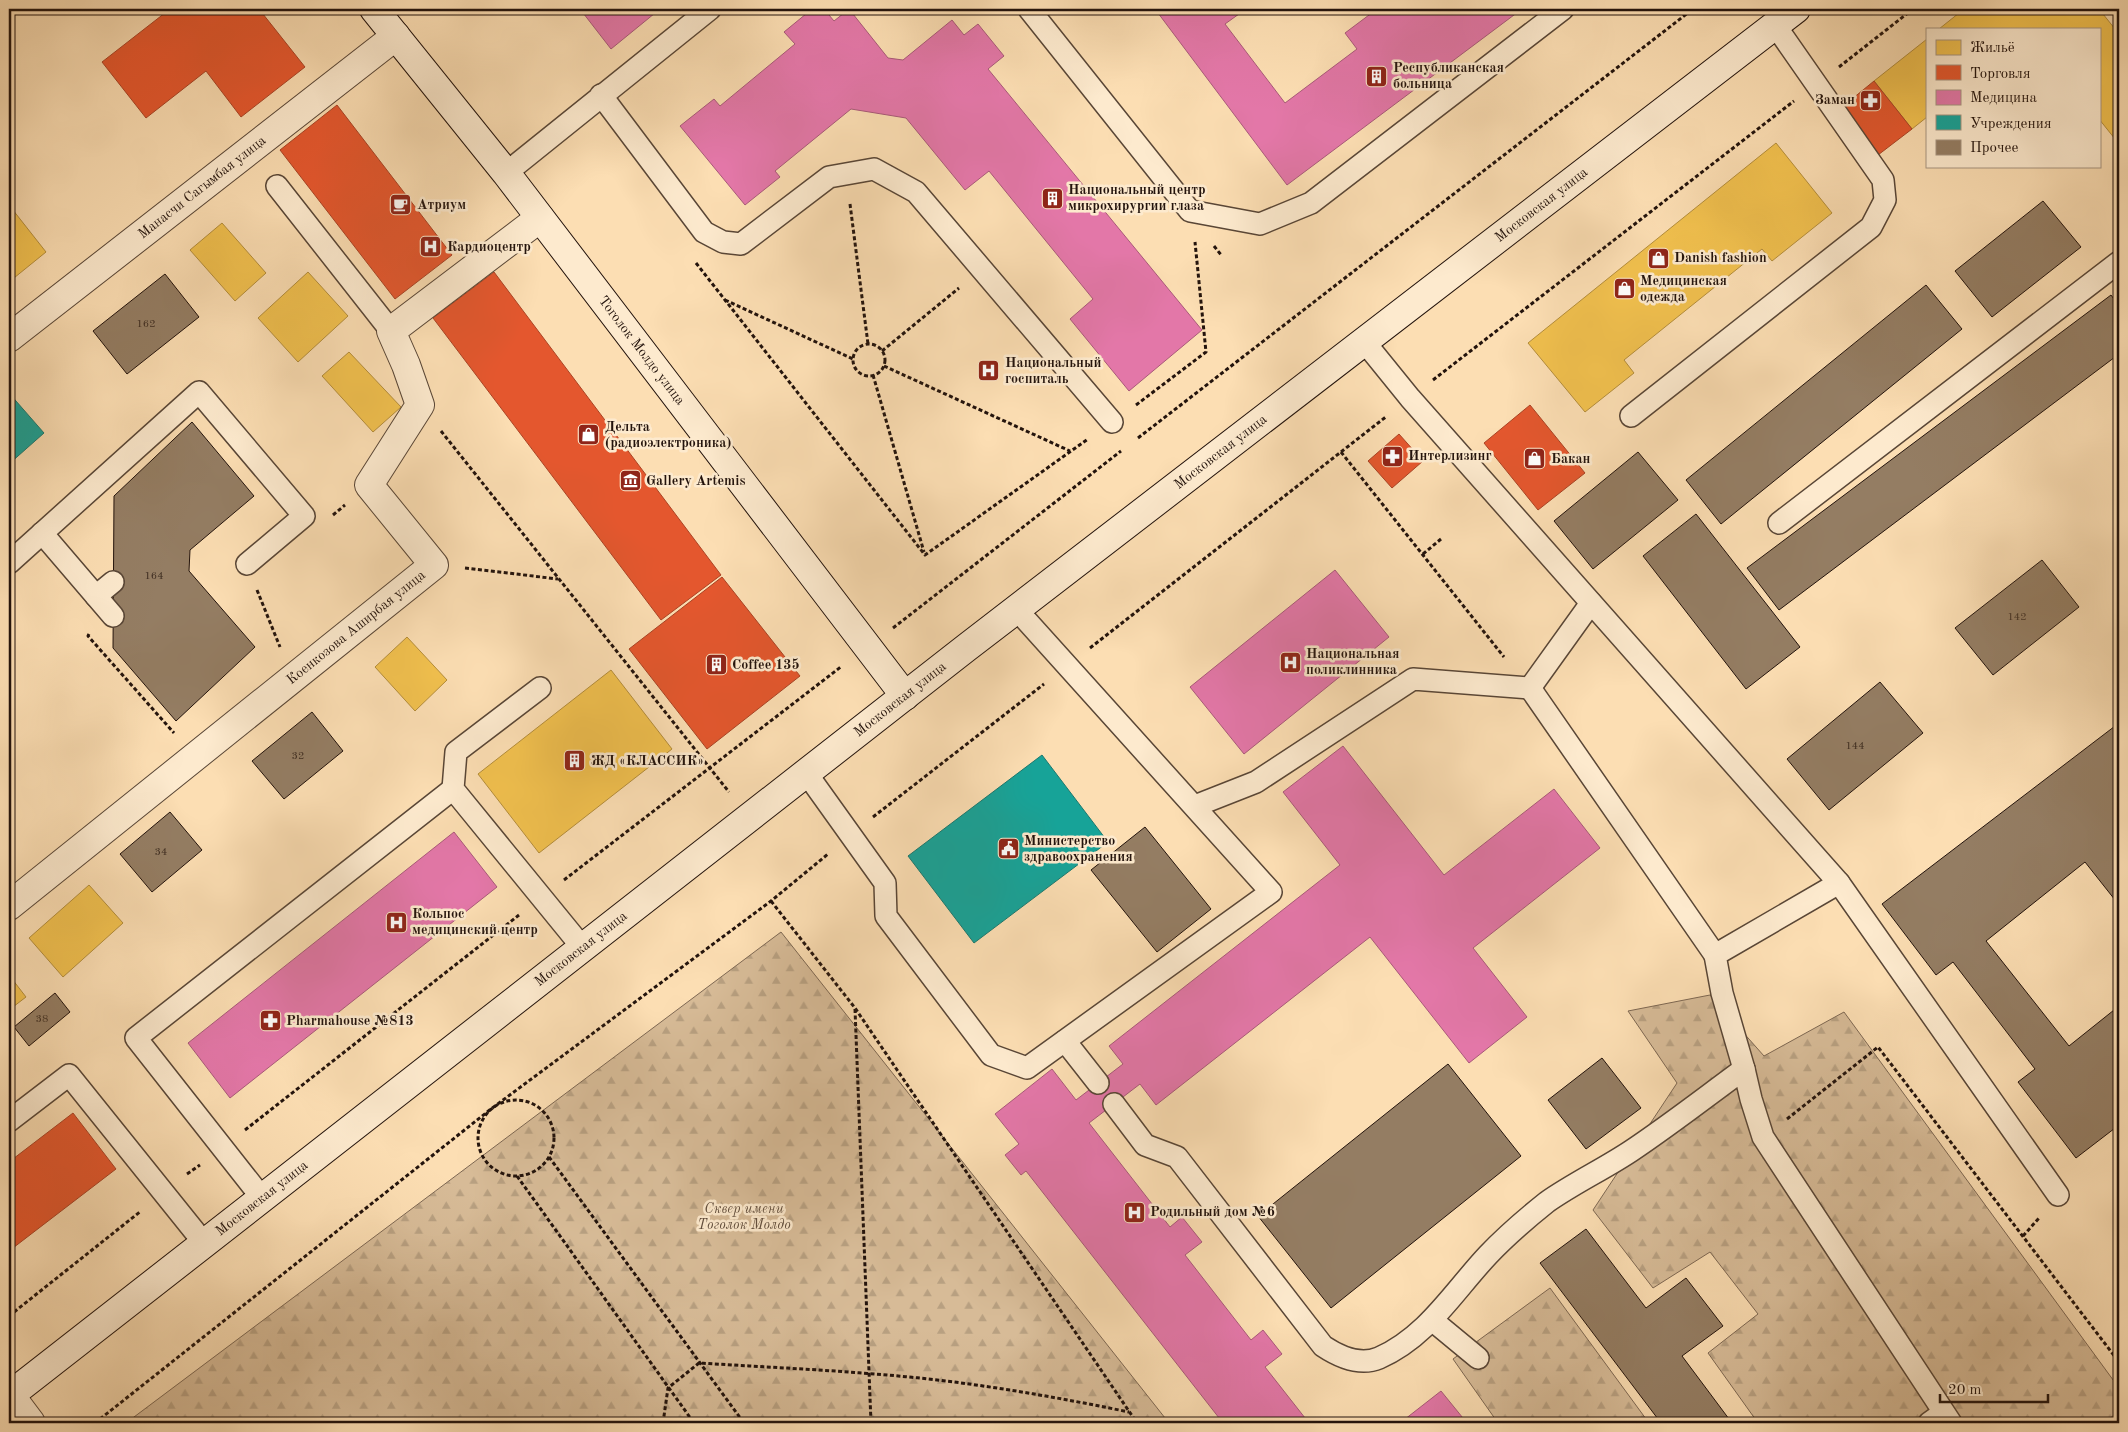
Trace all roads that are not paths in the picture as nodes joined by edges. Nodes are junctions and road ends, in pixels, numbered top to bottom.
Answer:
1 (374, 9) edge
2 (710, 9) edge
3 (1029, 9) edge
4 (1563, 9) edge
5 (1796, 9) edge
6 (1775, 25) junction
7 (396, 36) junction
8 (601, 94) junction
9 (506, 173) junction
10 (277, 186) dead end
11 (540, 218) junction
12 (2119, 262) edge
13 (391, 331) junction
14 (9, 338) edge
15 (1363, 340) junction
16 (1631, 416) dead end
17 (1112, 422) road end
18 (1779, 523) dead end
19 (42, 533) junction
20 (9, 563) edge
21 (247, 564) road end
22 (113, 582) dead end
23 (96, 596) junction
24 (1591, 603) junction
25 (1017, 610) junction
26 (113, 616) dead end
27 (540, 688) dead end
28 (1530, 688) junction
29 (905, 696) junction
30 (807, 774) junction
31 (453, 789) junction
32 (1195, 806) junction
33 (1839, 883) junction
34 (9, 906) edge
35 (582, 947) junction
36 (1715, 954) junction
37 (1065, 1041) junction
38 (1744, 1069) junction
39 (1098, 1083) dead end
40 (1114, 1104) dead end
41 (9, 1121) edge
42 (2058, 1195) dead end
43 (262, 1198) junction
44 (204, 1243) junction
45 (1432, 1320) junction
46 (1478, 1358) dead end
47 (9, 1396) edge
48 (1941, 1420) edge
49 (31, 1423) edge

1 - 7 main road, Тоголок Молдо улица
2 - 8 lane
3 - 4 lane
5 - 6 main road, Московская улица
6 - 15 main road, Московская улица
6 - 16 lane
7 - 9 main road, Тоголок Молдо улица
7 - 14 main road, Манасчи Сагымбая улица
8 - 9 lane
8 - 17 lane
9 - 11 main road, Тоголок Молдо улица
10 - 13 lane
11 - 13 main road
11 - 29 main road, Тоголок Молдо улица
12 - 18 lane
13 - 34 main road, Коенкозова Аширбая улица
15 - 24 lane
15 - 25 main road, Московская улица
19 - 20 lane
19 - 21 lane
19 - 23 lane
22 - 23 lane
23 - 26 lane
24 - 28 lane
24 - 33 lane
25 - 29 main road, Московская улица
25 - 32 lane
27 - 31 lane
28 - 32 lane
28 - 36 lane
29 - 30 main road, Московская улица
30 - 35 main road, Московская улица
30 - 37 lane
31 - 35 lane
31 - 43 lane
32 - 37 lane
33 - 36 lane
33 - 42 lane
35 - 43 main road, Московская улица
36 - 38 lane
37 - 39 lane
38 - 45 lane
38 - 48 lane
40 - 45 lane
41 - 44 lane
43 - 44 main road, Московская улица
44 - 47 main road, Московская улица
45 - 46 lane
47 - 49 main road

